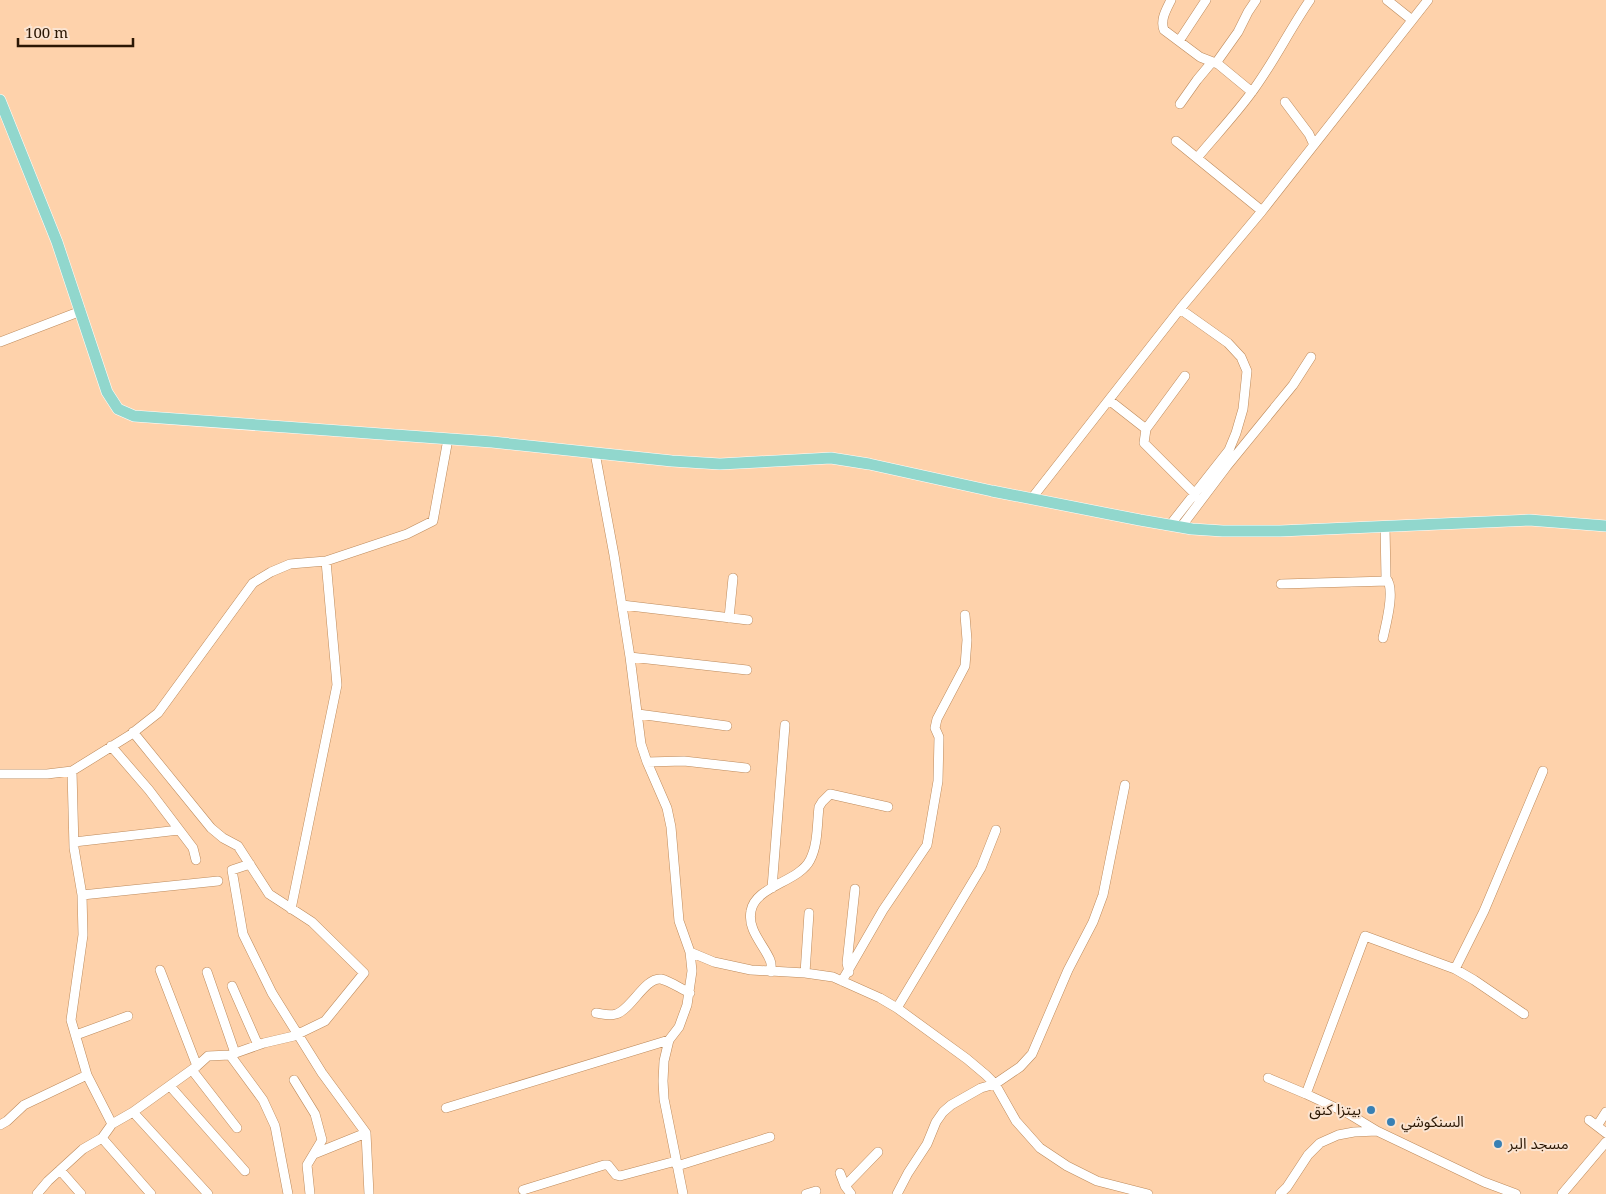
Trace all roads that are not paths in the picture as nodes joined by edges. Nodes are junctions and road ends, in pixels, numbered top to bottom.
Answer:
1 (1171, 0) edge
2 (1206, 0) edge
3 (1256, 0) edge
4 (1310, 0) edge
5 (1387, 0) edge
6 (1428, 0) edge
7 (1412, 20) junction
8 (1178, 41) junction
9 (1214, 63) junction
10 (1252, 92) junction
11 (0, 100) edge
12 (1286, 102) dead end
13 (1180, 104) dead end
14 (1176, 141) dead end
15 (1314, 145) junction
16 (1197, 158) junction
17 (1262, 211) junction
18 (1180, 309) junction
19 (81, 311) junction
20 (0, 342) edge
21 (1311, 357) dead end
22 (1185, 376) dead end
23 (1109, 400) junction
24 (1146, 428) junction
25 (448, 439) junction
26 (595, 453) junction
27 (1194, 493) junction
28 (1032, 498) junction
29 (1199, 503) junction
30 (1176, 526) junction
31 (1385, 526) junction
32 (1606, 526) edge
33 (326, 560) junction
34 (733, 578) dead end
35 (1388, 581) junction
36 (1281, 584) dead end
37 (622, 605) junction
38 (965, 615) dead end
39 (729, 618) junction
40 (748, 620) dead end
41 (1383, 638) dead end
42 (630, 657) junction
43 (747, 670) dead end
44 (638, 714) junction
45 (785, 724) dead end
46 (727, 726) dead end
47 (133, 732) junction
48 (111, 746) junction
49 (647, 762) junction
50 (746, 768) dead end
51 (72, 771) junction
52 (1543, 771) dead end
53 (0, 774) edge
54 (1125, 785) dead end
55 (888, 807) dead end
56 (179, 830) junction
57 (996, 830) dead end
58 (74, 842) junction
59 (196, 860) dead end
60 (250, 864) junction
61 (218, 881) dead end
62 (772, 888) junction
63 (855, 889) dead end
64 (82, 895) junction
65 (291, 909) junction
66 (809, 912) dead end
67 (690, 952) junction
68 (1454, 969) junction
69 (160, 970) dead end
70 (207, 972) dead end
71 (771, 972) junction
72 (805, 972) junction
73 (848, 972) junction
74 (842, 981) junction
75 (232, 986) dead end
76 (690, 993) junction
77 (897, 1008) junction
78 (596, 1013) dead end
79 (1524, 1014) dead end
80 (128, 1016) dead end
81 (297, 1034) junction
82 (76, 1035) junction
83 (669, 1040) junction
84 (258, 1045) junction
85 (233, 1054) junction
86 (195, 1068) junction
87 (87, 1074) junction
88 (1268, 1078) dead end
89 (294, 1080) dead end
90 (994, 1084) junction
91 (170, 1086) junction
92 (1306, 1094) junction
93 (446, 1108) dead end
94 (133, 1112) junction
95 (1606, 1112) edge
96 (112, 1124) junction
97 (0, 1125) edge
98 (237, 1128) dead end
99 (1377, 1131) junction
100 (1606, 1132) edge
101 (366, 1133) junction
102 (770, 1137) dead end
103 (102, 1138) junction
104 (1606, 1142) edge
105 (878, 1152) dead end
106 (314, 1154) junction
107 (677, 1163) junction
108 (60, 1170) junction
109 (245, 1171) dead end
110 (840, 1174) dead end
111 (368, 1184) junction
112 (846, 1186) junction
113 (523, 1190) dead end
114 (816, 1191) dead end
115 (37, 1194) edge
116 (82, 1194) edge
117 (151, 1194) edge
118 (208, 1194) edge
119 (288, 1194) edge
120 (310, 1194) edge
121 (363, 1194) edge
122 (369, 1194) edge
123 (683, 1194) edge
124 (806, 1194) edge
125 (851, 1194) edge
126 (897, 1194) edge
127 (1148, 1194) edge
128 (1280, 1194) edge
129 (1516, 1194) edge
130 (1562, 1194) edge

1 - 8 street
2 - 8 street
3 - 9 street
4 - 10 street
5 - 7 street
6 - 7 street
7 - 15 street
8 - 9 street
9 - 10 street
9 - 13 street
10 - 16 street
11 - 19 main road
12 - 15 street
14 - 16 street
15 - 17 street
16 - 17 street
17 - 18 street
18 - 23 street
18 - 27 street
19 - 20 street
19 - 25 main road
21 - 29 street
22 - 24 street
23 - 24 street
23 - 28 street
24 - 27 street
25 - 26 main road
25 - 33 street
26 - 28 main road
26 - 37 street
27 - 29 street
27 - 30 street
28 - 30 main road
29 - 30 street
30 - 31 main road
31 - 32 main road
31 - 35 street
33 - 47 street
33 - 65 street
34 - 39 street
35 - 36 street
35 - 41 street
37 - 39 street
37 - 42 street
38 - 73 street
39 - 40 street
42 - 43 street
42 - 44 street
44 - 46 street
44 - 49 street
45 - 62 street
47 - 48 street
47 - 60 street
48 - 51 street
48 - 56 street
49 - 50 street
49 - 67 street
51 - 53 street
51 - 58 street
52 - 68 street
54 - 90 street
55 - 62 street
56 - 58 street
56 - 59 street
57 - 77 street
58 - 64 street
60 - 65 street
60 - 81 street
61 - 64 street
62 - 71 street
63 - 73 street
64 - 82 street
65 - 81 street
66 - 72 street
67 - 71 street
67 - 76 street
68 - 79 street
68 - 92 street
69 - 86 street
70 - 85 street
71 - 72 street
72 - 74 street
73 - 74 street
74 - 77 street
75 - 84 street
76 - 78 street
76 - 83 street
77 - 90 street
80 - 82 street
81 - 84 street
81 - 101 street
82 - 87 street
83 - 93 street
83 - 107 street
84 - 85 street
85 - 86 street
85 - 119 street
86 - 91 street
86 - 98 street
87 - 96 street
87 - 97 street
88 - 92 street
89 - 106 street
90 - 126 street
90 - 127 street
91 - 94 street
91 - 109 street
92 - 99 street
94 - 96 street
94 - 118 street
95 - 100 street
96 - 103 street
99 - 128 street
99 - 129 street
101 - 106 street
101 - 111 street
102 - 107 street
103 - 108 street
103 - 117 street
104 - 130 street
105 - 112 street
106 - 120 street
107 - 113 street
107 - 123 street
108 - 115 street
108 - 116 street
110 - 112 street
111 - 121 street
111 - 122 street
112 - 125 street
114 - 124 street

